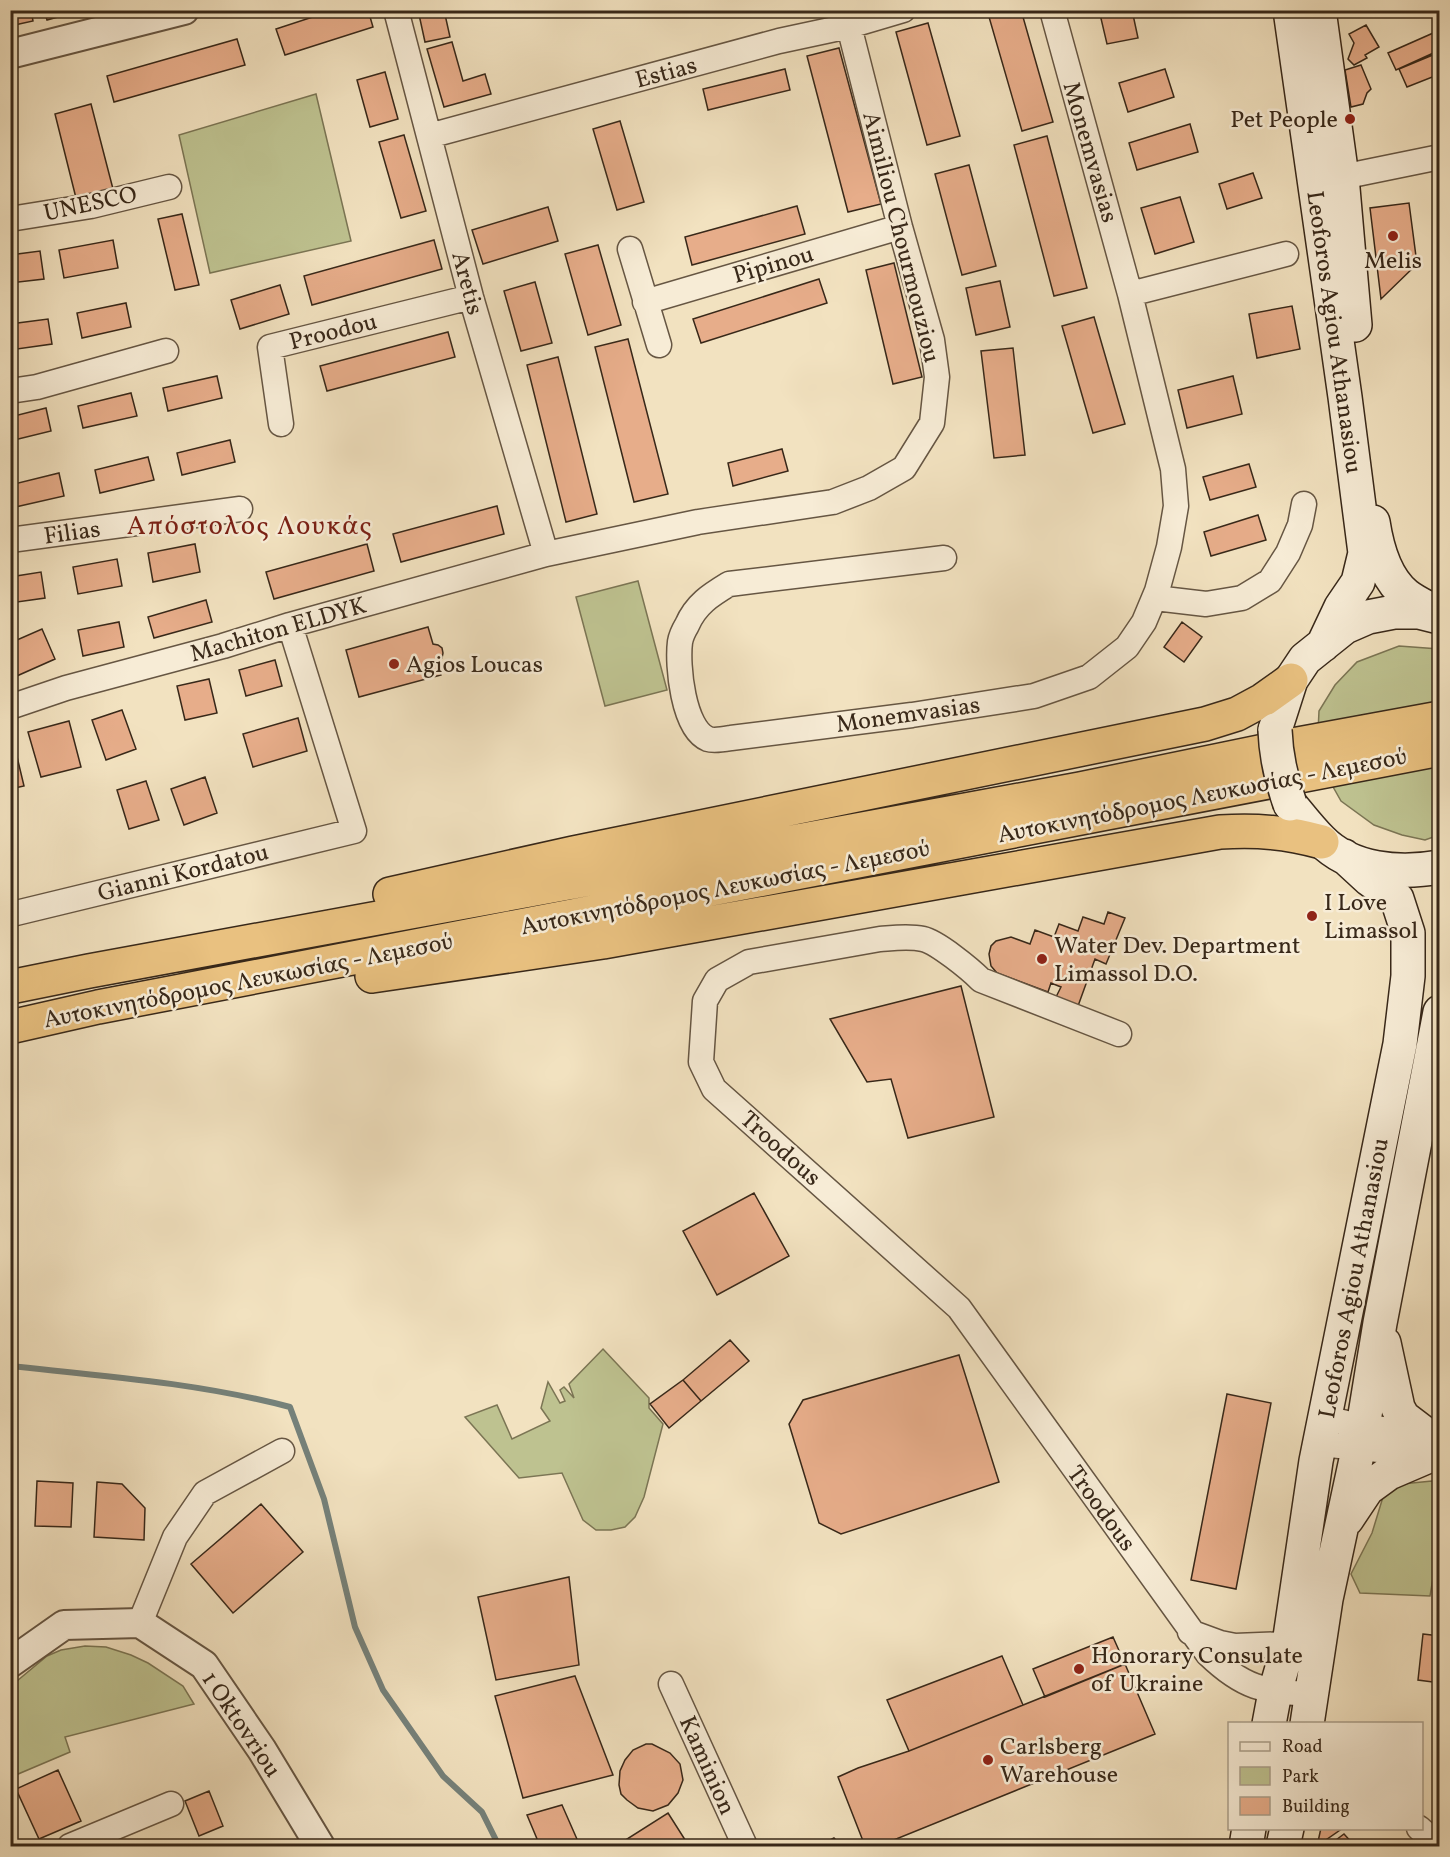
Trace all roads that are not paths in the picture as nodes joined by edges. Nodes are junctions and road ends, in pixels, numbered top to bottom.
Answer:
1 (184, 10) edge
2 (396, 10) edge
3 (903, 10) edge
4 (1052, 10) edge
5 (1290, 10) edge
6 (1320, 10) edge
7 (135, 16) edge
8 (849, 26) junction
9 (10, 54) edge
10 (429, 136) junction
11 (1440, 157) edge
12 (1342, 177) junction
13 (169, 187) dead end
14 (10, 219) edge
15 (900, 227) junction
16 (630, 249) dead end
17 (1286, 254) dead end
18 (1130, 294) junction
19 (471, 297) junction
20 (645, 302) junction
21 (658, 345) dead end
22 (166, 351) dead end
23 (10, 391) edge
24 (281, 424) dead end
25 (1304, 504) dead end
26 (240, 509) dead end
27 (10, 540) edge
28 (546, 554) junction
29 (944, 558) dead end
30 (1155, 598) junction
31 (1440, 616) edge
32 (290, 625) junction
33 (1323, 645) junction
34 (1291, 680) junction
35 (10, 707) edge
36 (1440, 718) edge
37 (1440, 749) edge
38 (1333, 849) junction
39 (1440, 867) edge
40 (12, 914) edge
41 (89, 971) junction
42 (10, 987) edge
43 (98, 1008) junction
44 (1440, 1012) edge
45 (10, 1027) edge
46 (1119, 1034) dead end
47 (1380, 1323) junction
48 (1323, 1431) junction
49 (1361, 1438) junction
50 (1434, 1445) edge
51 (282, 1451) dead end
52 (1343, 1525) junction
53 (140, 1623) junction
54 (1191, 1632) junction
55 (1289, 1644) junction
56 (10, 1663) edge
57 (671, 1683) dead end
58 (1272, 1708) edge
59 (1309, 1716) edge
60 (171, 1804) dead end
61 (1250, 1830) edge
62 (1287, 1830) edge
63 (1421, 1830) edge
64 (70, 1846) edge
65 (320, 1846) edge
66 (745, 1846) edge
67 (1246, 1846) edge
68 (1283, 1846) edge
69 (1439, 1846) edge

1 - 7 street
2 - 10 street, Aretis
3 - 8 street, Estias
4 - 18 street, Monemvasias
5 - 33 main road, Leoforos Agiou Athanasiou
6 - 12 main road, Leoforos Agiou Athanasiou
7 - 9 street
8 - 10 street, Estias
8 - 15 street, Aimiliou Chourmouziou
10 - 19 street, Aretis
11 - 12 street
12 - 31 main road, Leoforos Agiou Athanasiou
13 - 14 street, UNESCO
15 - 20 street, Pipinou
15 - 28 street, Aimiliou Chourmouziou
16 - 20 street
17 - 18 street
18 - 30 street, Monemvasias
19 - 24 street, Proodou
19 - 28 street, Aretis
20 - 21 street
22 - 23 street
25 - 30 street
26 - 27 street, Filias
28 - 32 street, Machiton ELDYK
29 - 30 street, Monemvasias
31 - 33 main road
32 - 35 street, Machiton ELDYK
32 - 40 street, Gianni Kordatou
33 - 34 main road
34 - 38 main road, Leoforos Agiou Athanasiou, bridge
34 - 41 highway
36 - 41 highway, Αυτοκινητόδρομος Λευκωσίας - Λεμεσού
37 - 43 highway, Αυτοκινητόδρομος Λευκωσίας - Λεμεσού
38 - 39 main road
38 - 43 highway
38 - 48 main road, Leoforos Agiou Athanasiou
41 - 42 highway, Αυτοκινητόδρομος Λευκωσίας - Λεμεσού
43 - 45 highway, Αυτοκινητόδρομος Λευκωσίας - Λεμεσού
44 - 47 main road, Leoforos Agiou Athanasiou
46 - 54 street, Troodous
47 - 49 main road, Leoforos Agiou Athanasiou
47 - 50 main road
48 - 49 street
48 - 55 main road, Leoforos Agiou Athanasiou
49 - 50 street
49 - 52 main road, Leoforos Agiou Athanasiou
50 - 52 main road
51 - 53 street
52 - 59 main road, Leoforos Agiou Athanasiou
53 - 56 street
53 - 65 street, 1 Oktovriou
54 - 55 street
54 - 58 street, Troodous
55 - 58 main road, Leoforos Agiou Athanasiou
57 - 66 street, Kaminion
58 - 59 street, Troodous
60 - 64 street
61 - 67 main road
62 - 68 main road
63 - 69 street

